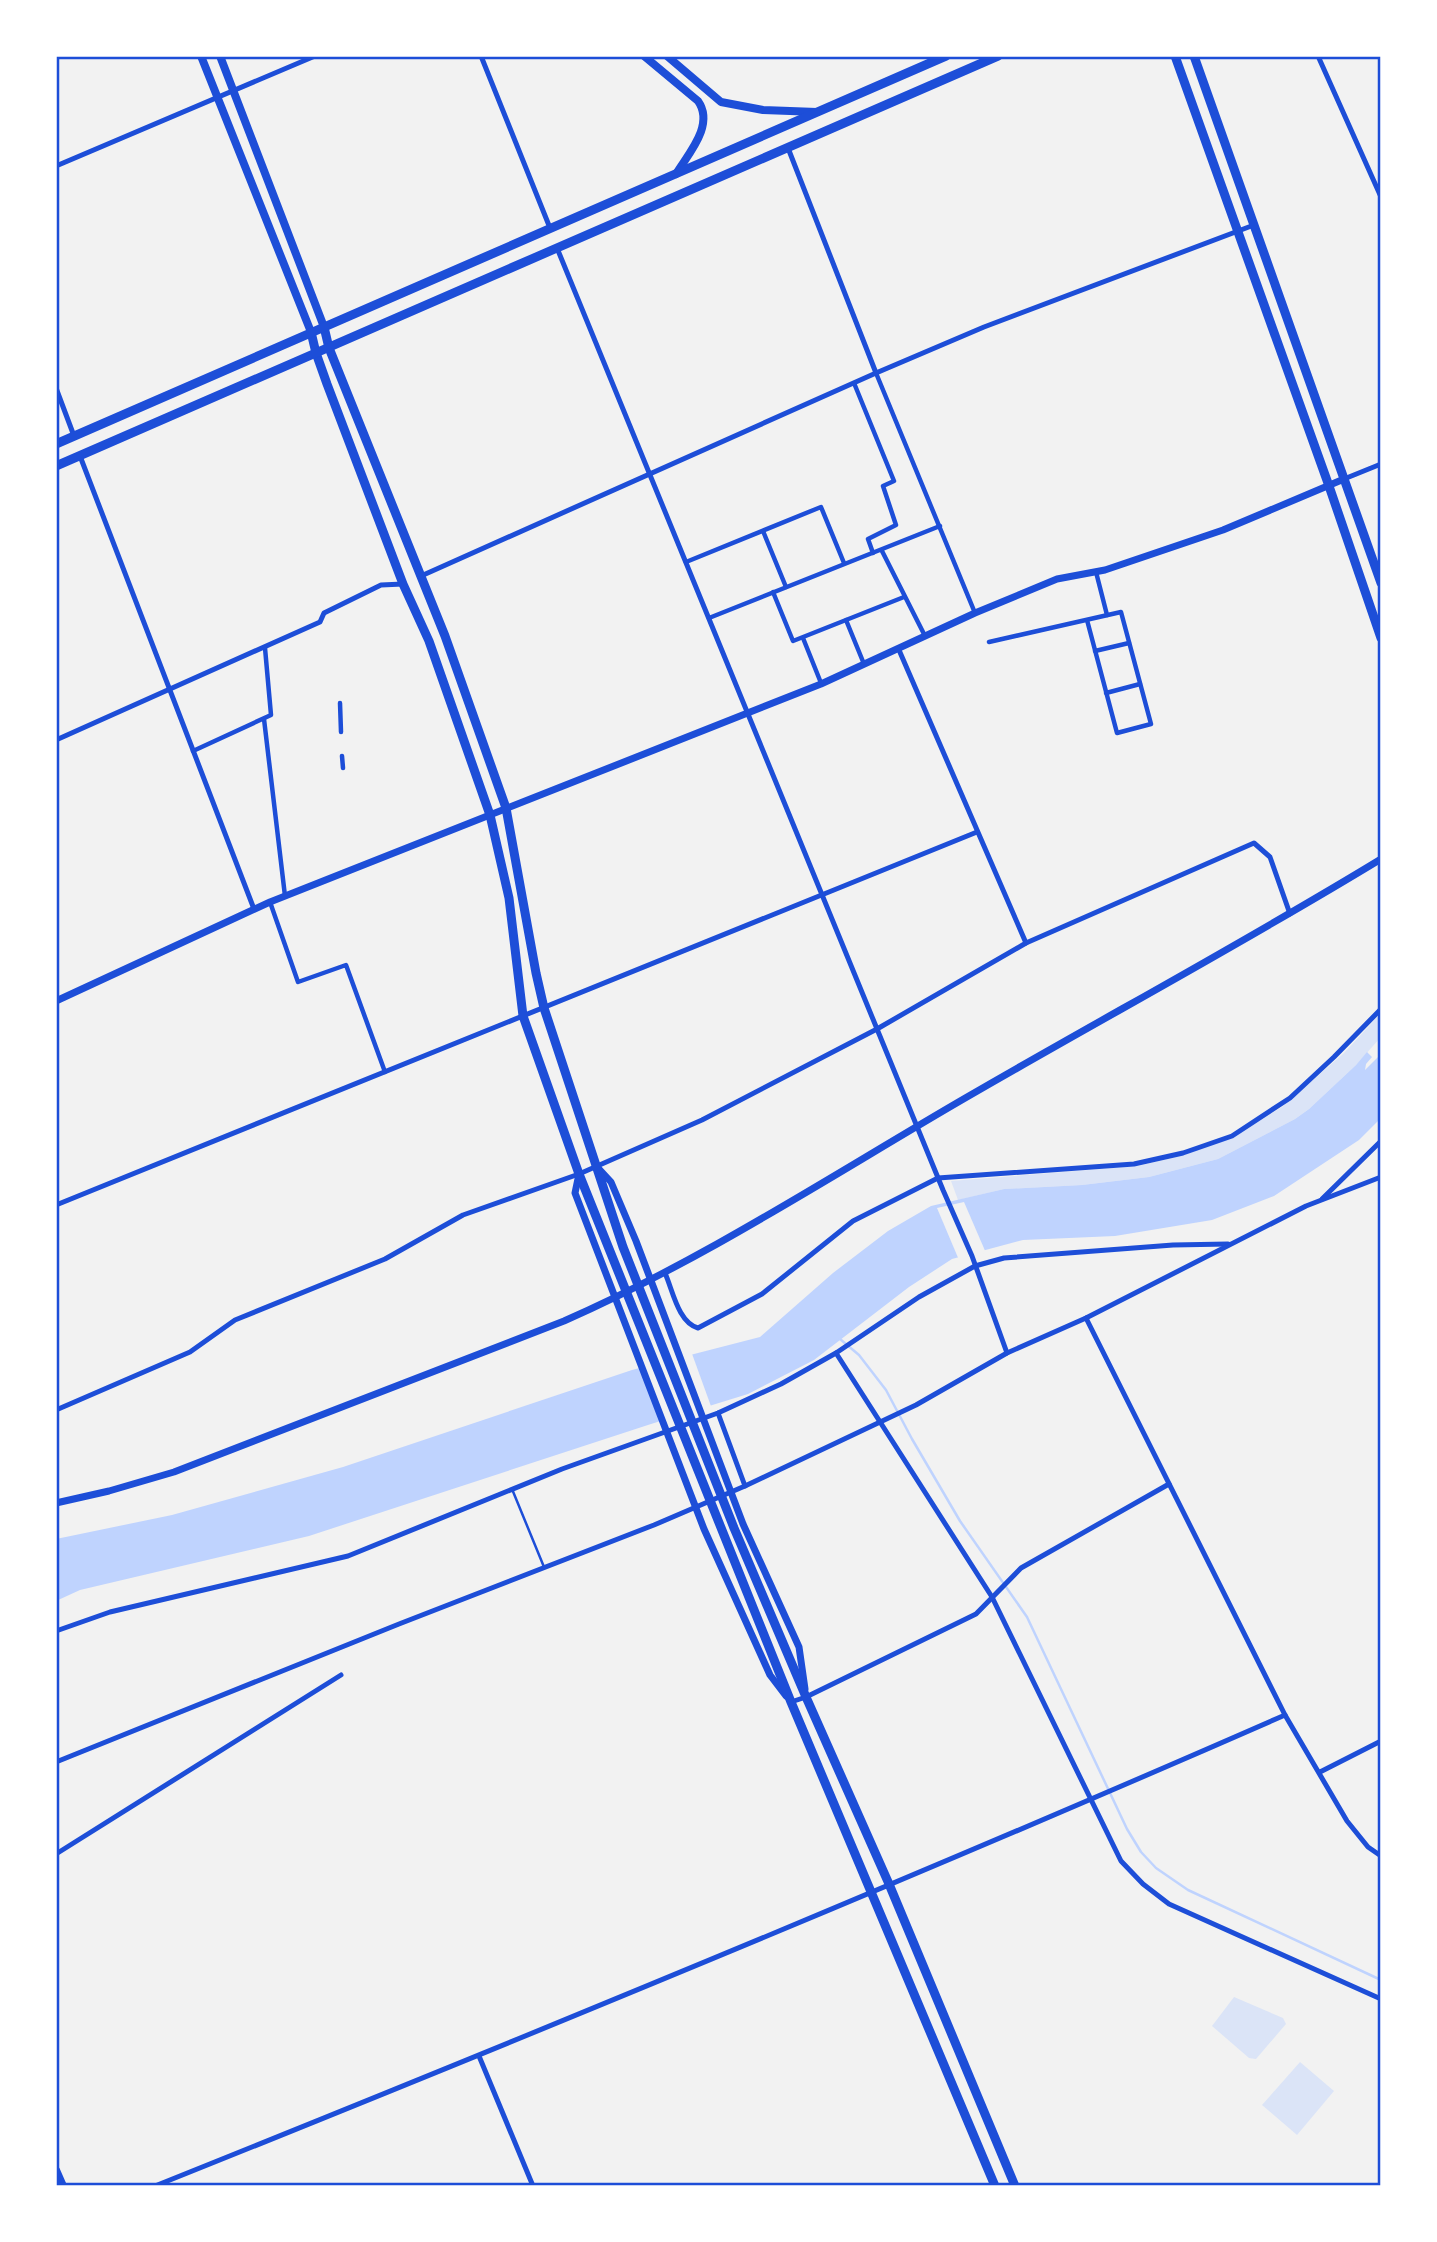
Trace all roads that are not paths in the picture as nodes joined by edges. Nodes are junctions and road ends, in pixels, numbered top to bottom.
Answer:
1 (201, 56) edge
2 (220, 56) edge
3 (315, 56) edge
4 (481, 56) edge
5 (644, 56) edge
6 (667, 56) edge
7 (946, 56) edge
8 (998, 56) edge
9 (1175, 56) edge
10 (1194, 56) edge
11 (1318, 56) edge
12 (233, 90) junction
13 (217, 97) junction
14 (817, 112) junction
15 (788, 148) junction
16 (56, 166) edge
17 (676, 174) junction
18 (1381, 197) edge
19 (1254, 225) junction
20 (550, 229) junction
21 (1238, 231) junction
22 (557, 248) junction
23 (324, 327) junction
24 (312, 332) junction
25 (329, 348) junction
26 (316, 353) junction
27 (876, 373) junction
28 (853, 383) junction
29 (56, 387) edge
30 (74, 436) junction
31 (56, 443) edge
32 (80, 456) junction
33 (1381, 464) edge
34 (56, 466) edge
35 (650, 475) junction
36 (1344, 480) junction
37 (1329, 486) junction
38 (940, 526) junction
39 (763, 531) junction
40 (882, 551) junction
41 (873, 554) junction
42 (686, 562) junction
43 (844, 563) junction
44 (1096, 571) junction
45 (421, 576) junction
46 (1381, 583) edge
47 (404, 584) junction
48 (786, 587) junction
49 (773, 592) junction
50 (904, 597) junction
51 (975, 613) junction
52 (1107, 615) junction
53 (709, 618) junction
54 (846, 620) junction
55 (1087, 620) junction
56 (926, 637) junction
57 (803, 638) junction
58 (1381, 638) edge
59 (989, 642) dead end
60 (1129, 643) junction
61 (265, 648) junction
62 (899, 650) junction
63 (1095, 652) junction
64 (865, 665) junction
65 (821, 684) junction
66 (1140, 684) junction
67 (170, 689) junction
68 (1106, 693) junction
69 (340, 703) dead end
70 (748, 713) junction
71 (264, 719) junction
72 (341, 732) dead end
73 (56, 740) edge
74 (193, 751) junction
75 (342, 756) dead end
76 (343, 768) dead end
77 (506, 808) junction
78 (490, 815) junction
79 (977, 832) junction
80 (1381, 859) edge
81 (822, 895) junction
82 (285, 896) junction
83 (270, 902) junction
84 (254, 909) junction
85 (1290, 914) junction
86 (1026, 943) junction
87 (56, 1001) edge
88 (544, 1008) junction
89 (1381, 1009) edge
90 (523, 1016) junction
91 (877, 1029) junction
92 (385, 1072) junction
93 (917, 1126) junction
94 (1381, 1141) edge
95 (596, 1167) junction
96 (579, 1174) junction
97 (1381, 1177) edge
98 (938, 1178) junction
99 (1320, 1201) junction
100 (56, 1205) edge
101 (1231, 1244) junction
102 (975, 1266) junction
103 (665, 1273) junction
104 (1086, 1318) junction
105 (836, 1353) junction
106 (1007, 1353) junction
107 (56, 1410) edge
108 (718, 1413) junction
109 (880, 1422) junction
110 (1169, 1484) junction
111 (745, 1486) junction
112 (512, 1489) junction
113 (56, 1503) edge
114 (739, 1526) junction
115 (544, 1567) junction
116 (992, 1597) junction
117 (56, 1631) edge
118 (341, 1675) dead end
119 (806, 1697) junction
120 (791, 1702) junction
121 (1285, 1715) junction
122 (1381, 1741) edge
123 (56, 1762) edge
124 (1320, 1772) junction
125 (1092, 1799) junction
126 (56, 1854) edge
127 (1381, 1856) edge
128 (889, 1884) junction
129 (872, 1892) junction
130 (1381, 2000) edge
131 (479, 2056) junction
132 (56, 2170) edge
133 (62, 2186) edge
134 (155, 2186) edge
135 (533, 2186) edge
136 (995, 2186) edge
137 (1015, 2186) edge

1 - 13 main road
2 - 12 main road
3 - 12 street
4 - 20 street
5 - 17 main road
6 - 14 main road
7 - 14 main road
8 - 15 main road
9 - 21 main road
10 - 19 main road
11 - 18 street
12 - 13 street
12 - 23 main road
13 - 16 street
13 - 24 main road
14 - 17 main road
15 - 22 main road
15 - 27 street
17 - 20 main road
19 - 21 street
19 - 36 main road
20 - 23 main road
21 - 27 street
21 - 37 main road
22 - 25 main road
22 - 35 street
23 - 24 main road
23 - 25 main road
24 - 26 main road
24 - 30 main road
25 - 26 main road
25 - 45 main road
26 - 32 main road
26 - 47 main road
27 - 28 street
27 - 38 street
28 - 35 street
28 - 41 street
29 - 30 street
30 - 31 main road
32 - 34 main road
32 - 67 street
33 - 36 street
35 - 42 street
35 - 45 street
36 - 37 street
36 - 46 main road
37 - 44 street
37 - 58 main road
38 - 40 street
38 - 51 street
39 - 42 street
39 - 43 street
39 - 48 street
40 - 41 street
40 - 50 street
41 - 43 street
42 - 53 street
43 - 48 street
44 - 51 street
44 - 52 street
45 - 77 main road
47 - 61 street
47 - 78 main road
48 - 49 street
49 - 53 street
49 - 57 street
50 - 54 street
50 - 56 street
51 - 56 street
52 - 55 street
52 - 60 street
53 - 70 street
54 - 57 street
54 - 64 street
55 - 59 street
55 - 63 street
56 - 62 street
57 - 65 street
60 - 63 street
60 - 66 street
61 - 67 street
61 - 71 street
62 - 64 street
62 - 79 street
63 - 68 street
64 - 65 street
65 - 70 street
66 - 68 street
66 - 68 street
67 - 73 street
67 - 74 street
69 - 72 street
70 - 77 street
70 - 81 street
71 - 74 street
71 - 82 street
74 - 84 street
75 - 76 street
77 - 78 street
77 - 88 main road
78 - 82 street
78 - 90 main road
79 - 81 street
79 - 86 street
80 - 85 street
81 - 88 street
81 - 91 street
82 - 83 street
83 - 84 street
83 - 92 street
84 - 87 street
85 - 86 street
85 - 93 street
86 - 91 street
88 - 90 street
88 - 95 main road
89 - 98 street
90 - 92 street
90 - 96 main road
91 - 93 street
91 - 95 street
92 - 100 street
93 - 98 street
93 - 103 street
94 - 99 street
95 - 96 street
95 - 114 main road
95 - 114 street
96 - 107 street
96 - 120 main road
96 - 120 street
97 - 99 street
98 - 102 street
98 - 103 street
99 - 101 street
101 - 102 street
101 - 104 street
102 - 105 street
102 - 106 street
103 - 113 street
104 - 106 street
104 - 110 street
105 - 108 street
105 - 109 street
106 - 109 street
108 - 111 street
108 - 112 street
109 - 111 street
109 - 116 street
110 - 116 street
110 - 121 street
111 - 115 street
112 - 115 lane
112 - 117 street
114 - 119 main road
115 - 123 street
116 - 119 street
116 - 125 street
118 - 126 street
119 - 120 street
119 - 128 main road
120 - 129 main road
121 - 124 street
121 - 125 street
122 - 124 street
124 - 127 street
125 - 128 street
125 - 130 street
128 - 129 street
128 - 137 main road
129 - 131 street
129 - 136 main road
131 - 134 street
131 - 135 street
132 - 133 main road

